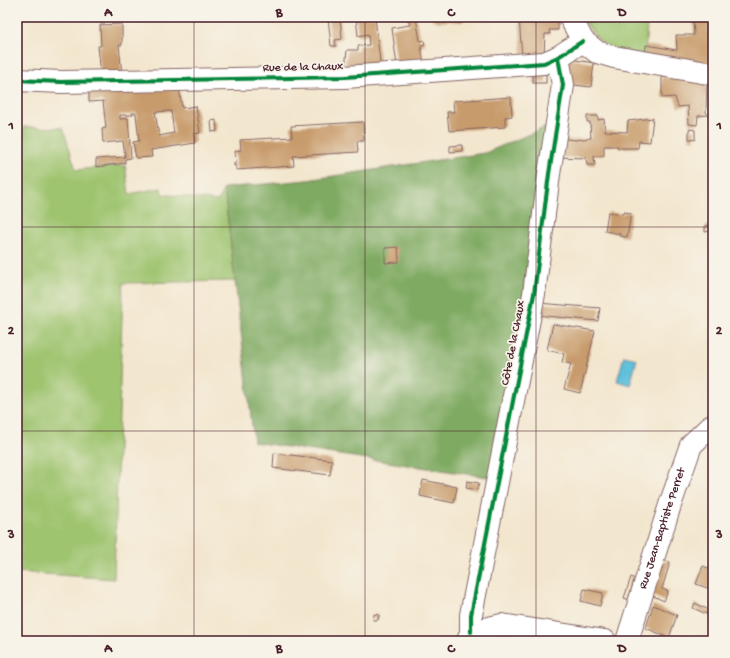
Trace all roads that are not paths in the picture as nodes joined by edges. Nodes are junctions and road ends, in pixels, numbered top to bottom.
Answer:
1 (570, 17) edge
2 (583, 41) junction
3 (558, 57) junction
4 (713, 74) edge
5 (17, 80) edge
6 (713, 426) edge
7 (469, 636) edge
8 (605, 641) edge
9 (627, 641) edge

1 - 2 street
2 - 3 street, Rue de la Chaux
2 - 4 street
3 - 5 street, Rue de la Chaux
3 - 7 street, Côte de la Chaux
6 - 9 street, Rue Jean-Baptiste Perret
7 - 8 street

